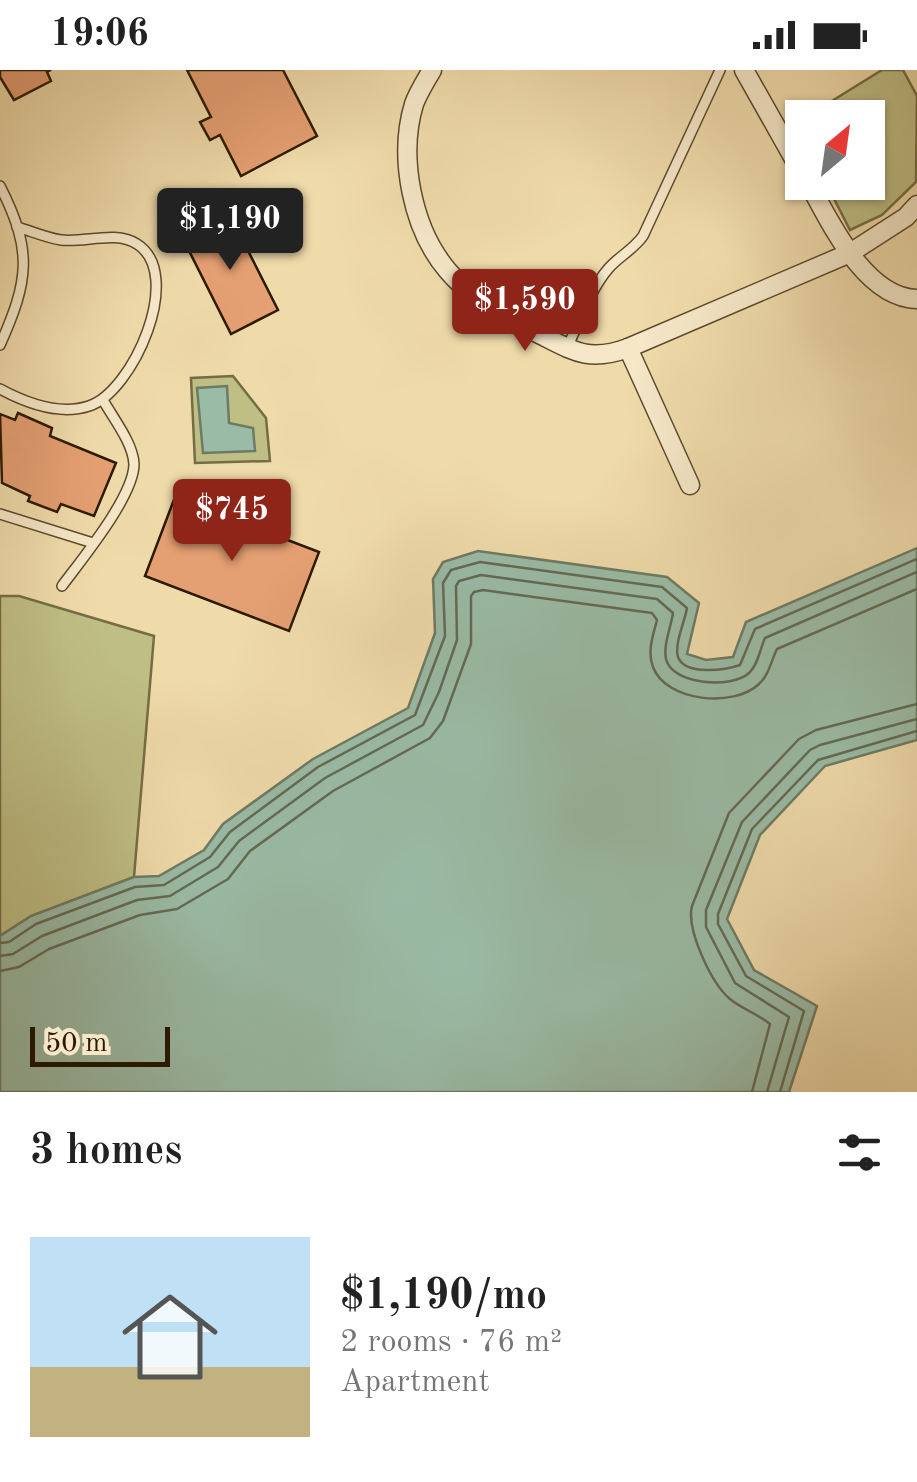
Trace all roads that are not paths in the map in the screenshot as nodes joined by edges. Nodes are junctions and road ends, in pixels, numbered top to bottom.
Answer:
1 (432, 70) edge
2 (720, 70) edge
3 (744, 70) edge
4 (785, 143) edge
5 (0, 186) edge
6 (819, 200) edge
7 (917, 205) edge
8 (16, 227) junction
9 (850, 252) junction
10 (917, 299) edge
11 (0, 345) edge
12 (567, 348) junction
13 (628, 348) junction
14 (0, 389) edge
15 (102, 400) junction
16 (690, 485) dead end
17 (0, 514) edge
18 (94, 543) junction
19 (62, 586) dead end

1 - 12 street
2 - 12 lane
3 - 4 street
5 - 8 lane
6 - 9 street
7 - 9 street
8 - 11 lane
8 - 15 lane
9 - 10 street
9 - 13 street
12 - 13 street
13 - 16 street
14 - 15 lane
15 - 18 lane
17 - 18 lane
18 - 19 lane

